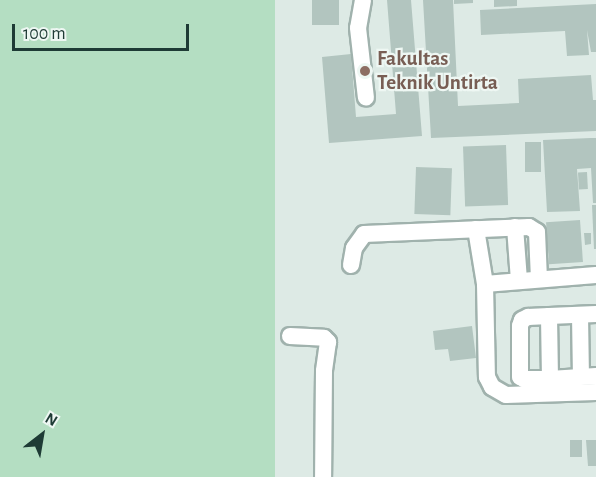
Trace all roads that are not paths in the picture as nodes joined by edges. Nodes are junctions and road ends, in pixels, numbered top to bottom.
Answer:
1 (363, 0) edge
2 (366, 98) dead end
3 (515, 227) junction
4 (476, 229) junction
5 (351, 265) dead end
6 (596, 275) edge
7 (539, 279) junction
8 (519, 280) junction
9 (484, 284) junction
10 (588, 314) edge
11 (549, 316) junction
12 (290, 336) dead end
13 (588, 376) edge
14 (551, 387) junction
15 (596, 392) edge
16 (323, 477) edge

1 - 2 lane
3 - 4 lane
3 - 7 lane
3 - 8 lane
4 - 5 lane
4 - 9 lane
6 - 7 lane
7 - 8 lane
8 - 9 lane
9 - 14 lane
10 - 11 lane
10 - 13 lane
11 - 14 lane
11 - 14 lane
12 - 16 lane
13 - 14 lane
14 - 15 lane

